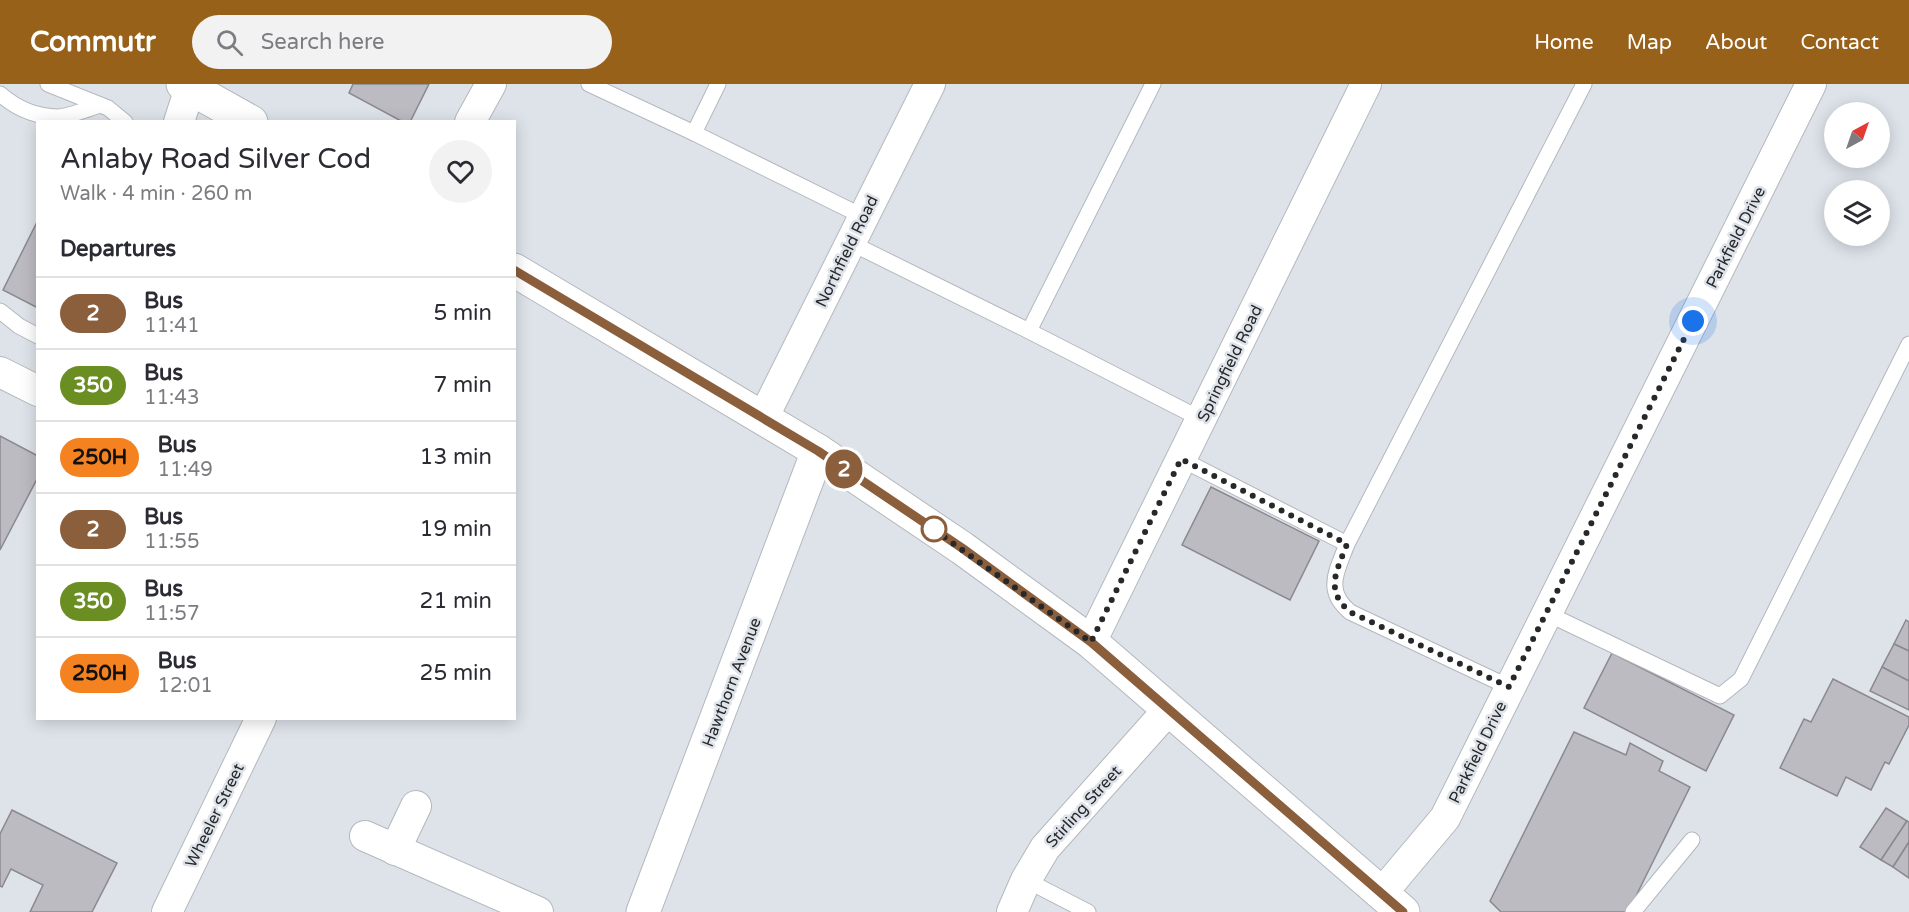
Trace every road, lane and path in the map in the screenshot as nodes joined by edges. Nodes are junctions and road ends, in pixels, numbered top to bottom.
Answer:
1 (48, 84) edge
2 (491, 84) edge
3 (589, 84) edge
4 (718, 84) edge
5 (930, 84) edge
6 (1153, 84) edge
7 (1366, 84) edge
8 (1584, 84) edge
9 (1811, 84) edge
10 (199, 88) edge
11 (0, 94) edge
12 (100, 105) junction
13 (123, 120) edge
14 (180, 120) edge
15 (248, 120) edge
16 (471, 120) edge
17 (694, 133) junction
18 (857, 230) junction
19 (516, 271) edge
20 (0, 311) edge
21 (1029, 331) junction
22 (36, 335) edge
23 (1909, 344) edge
24 (0, 372) edge
25 (36, 390) edge
26 (763, 418) junction
27 (1201, 419) junction
28 (818, 451) junction
29 (1181, 459) junction
30 (1347, 544) junction
31 (1546, 613) junction
32 (1091, 642) junction
33 (1509, 687) junction
34 (1169, 709) junction
35 (260, 720) edge
36 (416, 806) dead end
37 (365, 836) dead end
38 (1692, 840) dead end
39 (396, 850) junction
40 (1026, 880) junction
41 (1392, 902) edge
42 (167, 912) edge
43 (538, 912) edge
44 (643, 912) edge
45 (1012, 912) edge
46 (1088, 912) edge
47 (1633, 912) edge

1 - 12 lane
2 - 16 street
3 - 17 lane
4 - 17 lane
5 - 18 street, Northfield Road
6 - 21 lane
7 - 27 street, Springfield Road
8 - 30 lane
9 - 31 street, Parkfield Drive
10 - 14 street
10 - 15 main road
11 - 12 lane
12 - 13 lane
17 - 18 lane
18 - 21 lane
18 - 26 street, Northfield Road
19 - 26 main road
20 - 22 lane
21 - 27 lane
23 - 31 lane
24 - 25 street
26 - 28 main road
27 - 29 street, Springfield Road
28 - 32 main road
28 - 44 main road, Hawthorn Avenue
29 - 30 lane
29 - 32 street, Springfield Road
30 - 33 lane
31 - 33 street, Parkfield Drive
32 - 34 main road
33 - 41 street, Parkfield Drive
34 - 40 street, Stirling Street
34 - 41 main road
35 - 42 street, Wheeler Street
36 - 39 street
37 - 39 street
38 - 47 lane
39 - 43 street
40 - 45 street, Stirling Street
40 - 46 lane

